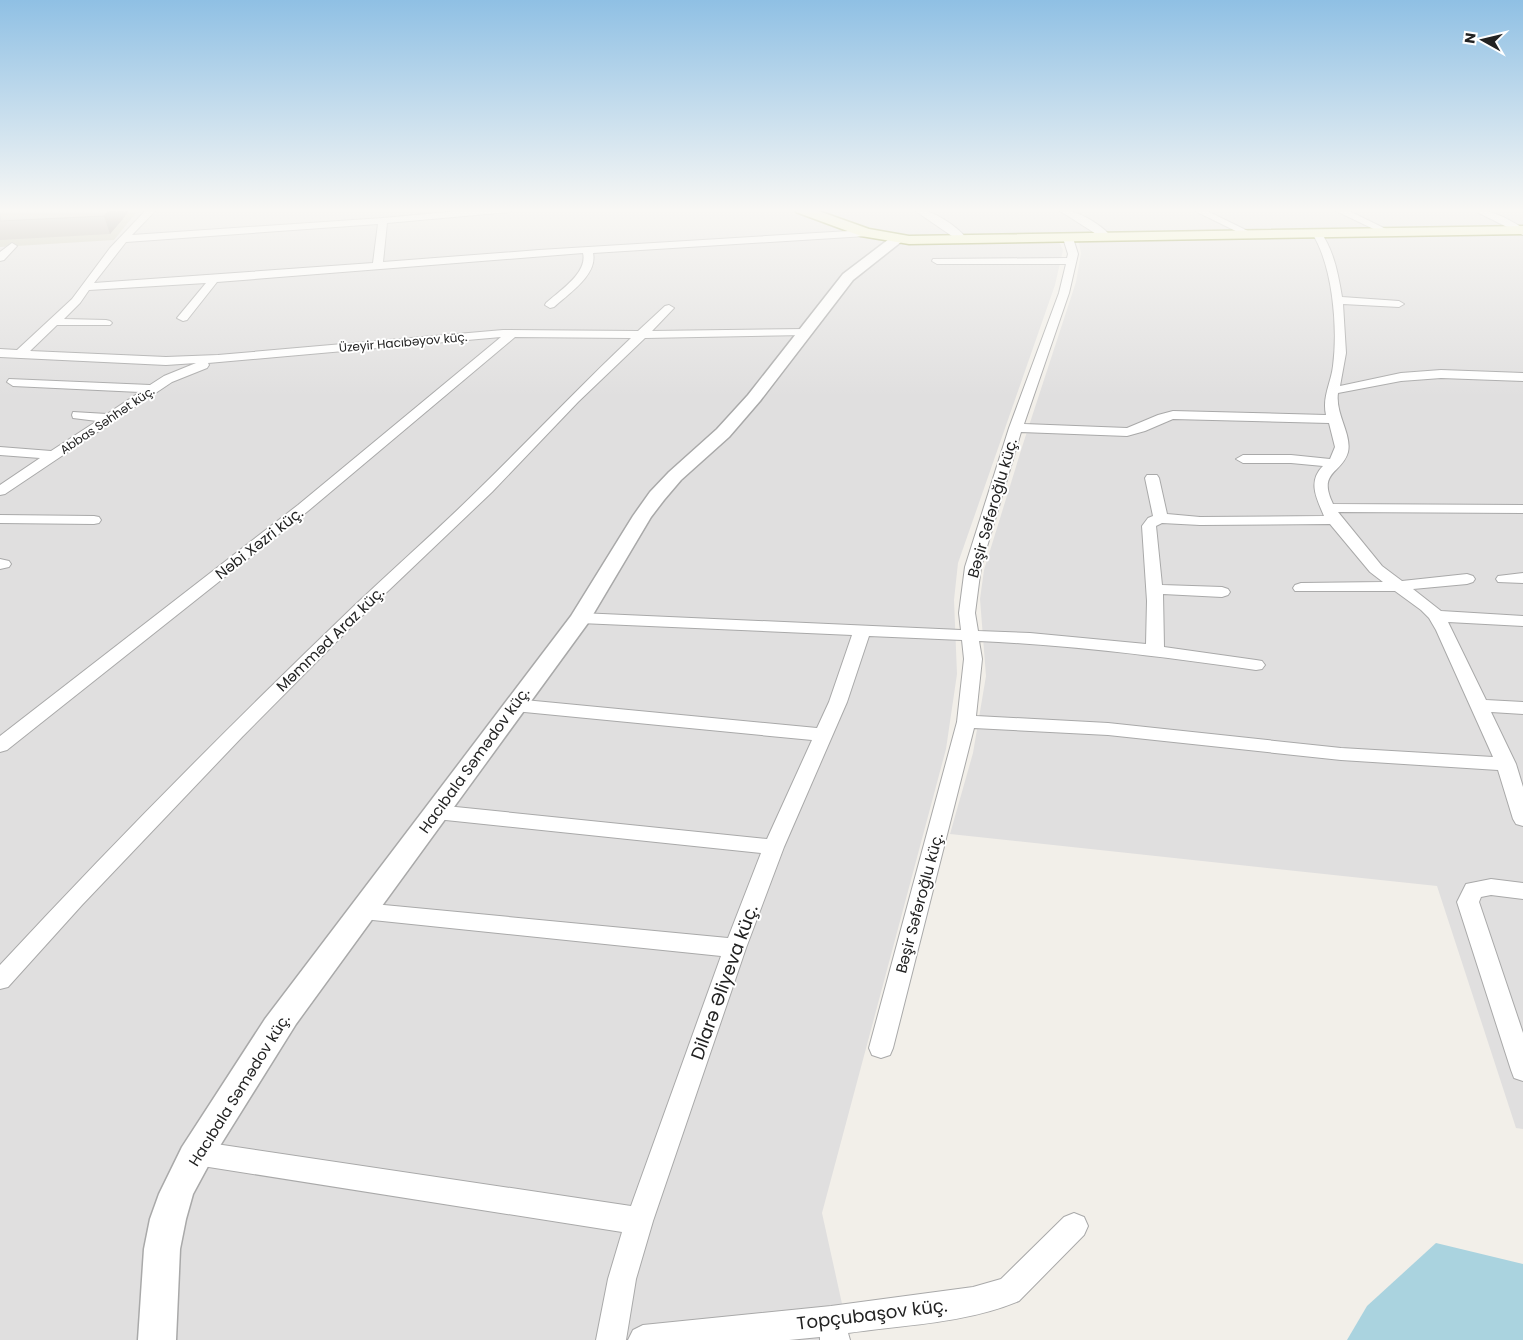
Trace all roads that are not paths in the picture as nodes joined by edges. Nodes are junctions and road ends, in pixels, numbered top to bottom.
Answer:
1 (99, 272) edge
2 (308, 272) edge
3 (585, 272) edge
4 (855, 272) edge
5 (1069, 272) edge
6 (1331, 272) edge
7 (214, 279) junction
8 (87, 288) junction
9 (1338, 300) junction
10 (1399, 304) dead end
11 (550, 305) dead end
12 (669, 308) dead end
13 (183, 318) dead end
14 (55, 322) junction
15 (106, 323) dead end
16 (806, 332) junction
17 (512, 333) junction
18 (641, 334) junction
19 (0, 353) edge
20 (20, 354) junction
21 (218, 360) junction
22 (1523, 377) edge
23 (13, 382) dead end
24 (153, 389) junction
25 (1332, 391) junction
26 (78, 415) dead end
27 (109, 418) junction
28 (1333, 419) junction
29 (1016, 428) junction
30 (0, 451) edge
31 (56, 455) junction
32 (1243, 459) dead end
33 (1332, 463) junction
34 (1152, 478) dead end
35 (0, 491) edge
36 (1523, 509) edge
37 (1330, 514) junction
38 (1161, 518) junction
39 (0, 519) edge
40 (94, 520) dead end
41 (1523, 578) edge
42 (1467, 579) dead end
43 (1504, 579) dead end
44 (1398, 586) junction
45 (1301, 588) dead end
46 (1154, 589) junction
47 (1222, 592) dead end
48 (1436, 616) junction
49 (580, 618) junction
50 (1523, 621) edge
51 (862, 632) junction
52 (969, 636) junction
53 (1156, 651) junction
54 (1256, 665) dead end
55 (514, 706) junction
56 (1480, 706) junction
57 (1523, 708) edge
58 (966, 722) junction
59 (824, 735) junction
60 (0, 746) edge
61 (1506, 764) junction
62 (436, 812) junction
63 (1522, 816) edge
64 (774, 847) junction
65 (1523, 891) edge
66 (363, 911) junction
67 (735, 948) junction
68 (0, 980) edge
69 (881, 1048) dead end
70 (1523, 1070) edge
71 (196, 1153) junction
72 (639, 1221) junction
73 (1074, 1226) dead end
74 (833, 1330) edge
75 (157, 1340) edge
76 (611, 1340) edge
77 (643, 1340) edge

1 - 8 street
2 - 7 street
3 - 11 street
4 - 16 street, Hacıbala Səmədov küç.
5 - 29 street, Bəşir Səfəroğlu küç.
6 - 9 street
7 - 8 street
7 - 13 street
8 - 14 street
9 - 10 street
9 - 25 street
12 - 18 street, Məmməd Araz küç.
14 - 15 street
14 - 20 street
16 - 18 street, Üzeyir Hacıbəyov küç.
16 - 49 street, Hacıbala Səmədov küç.
17 - 18 street, Üzeyir Hacıbəyov küç.
17 - 21 street, Üzeyir Hacıbəyov küç.
17 - 60 street, Nəbi Xəzri küç.
18 - 68 street, Məmməd Araz küç.
19 - 20 street, Üzeyir Hacıbəyov küç.
20 - 21 street, Üzeyir Hacıbəyov küç.
21 - 24 street, Abbas Səhhət küç.
22 - 25 street
23 - 24 street
24 - 27 street, Abbas Səhhət küç.
25 - 28 street
26 - 27 street
27 - 31 street, Abbas Səhhət küç.
28 - 29 street
28 - 33 street
29 - 52 street, Bəşir Səfəroğlu küç.
30 - 31 street
31 - 35 street, Abbas Səhhət küç.
32 - 33 street
33 - 37 street
34 - 38 street
36 - 37 street
37 - 38 street
37 - 44 street
38 - 46 street
39 - 40 street
41 - 43 street
42 - 44 street
44 - 45 street
44 - 48 street
46 - 47 street
46 - 53 street
48 - 50 street
48 - 56 street
49 - 51 street
49 - 55 street, Hacıbala Səmədov küç.
51 - 52 street
51 - 59 street, Dilarə Əliyeva küç.
52 - 53 street
52 - 58 street, Bəşir Səfəroğlu küç.
53 - 54 street
55 - 59 street
55 - 62 street, Hacıbala Səmədov küç.
56 - 57 street
56 - 61 street
58 - 61 street
58 - 69 street, Bəşir Səfəroğlu küç.
59 - 64 street, Dilarə Əliyeva küç.
61 - 63 street
62 - 64 street
62 - 66 street, Hacıbala Səmədov küç.
64 - 67 street, Dilarə Əliyeva küç.
65 - 70 street
66 - 67 street
66 - 71 street, Hacıbala Səmədov küç.
67 - 72 street, Dilarə Əliyeva küç.
71 - 72 street
71 - 75 street, Hacıbala Səmədov küç.
72 - 76 street, Dilarə Əliyeva küç.
73 - 74 street, Topçubaşov küç.
74 - 77 street, Topçubaşov küç.

